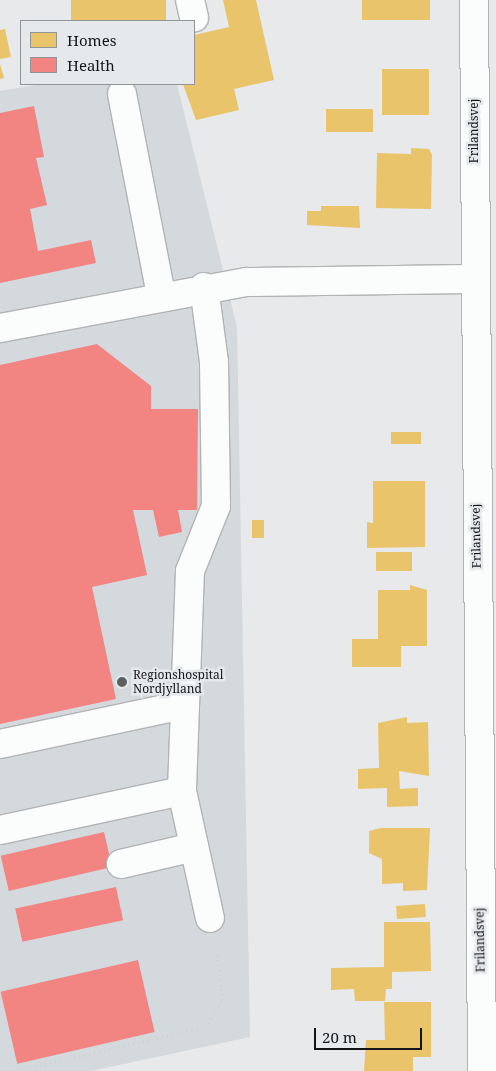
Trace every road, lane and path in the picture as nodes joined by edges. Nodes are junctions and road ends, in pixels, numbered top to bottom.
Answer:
1 (474, 0) edge
2 (122, 94) dead end
3 (473, 279) junction
4 (204, 287) junction
5 (161, 294) junction
6 (0, 328) edge
7 (184, 705) junction
8 (0, 744) edge
9 (182, 791) junction
10 (0, 830) edge
11 (194, 847) junction
12 (121, 864) dead end
13 (210, 918) joint
14 (16, 1071) edge
15 (482, 1071) edge

1 - 3 street, Frilandsvej
2 - 5 street
3 - 4 street
3 - 15 street, Frilandsvej
4 - 5 street
4 - 7 street
5 - 6 street
7 - 8 street
7 - 9 street
9 - 10 street
9 - 11 street
11 - 12 street
11 - 13 street
13 - 14 path

